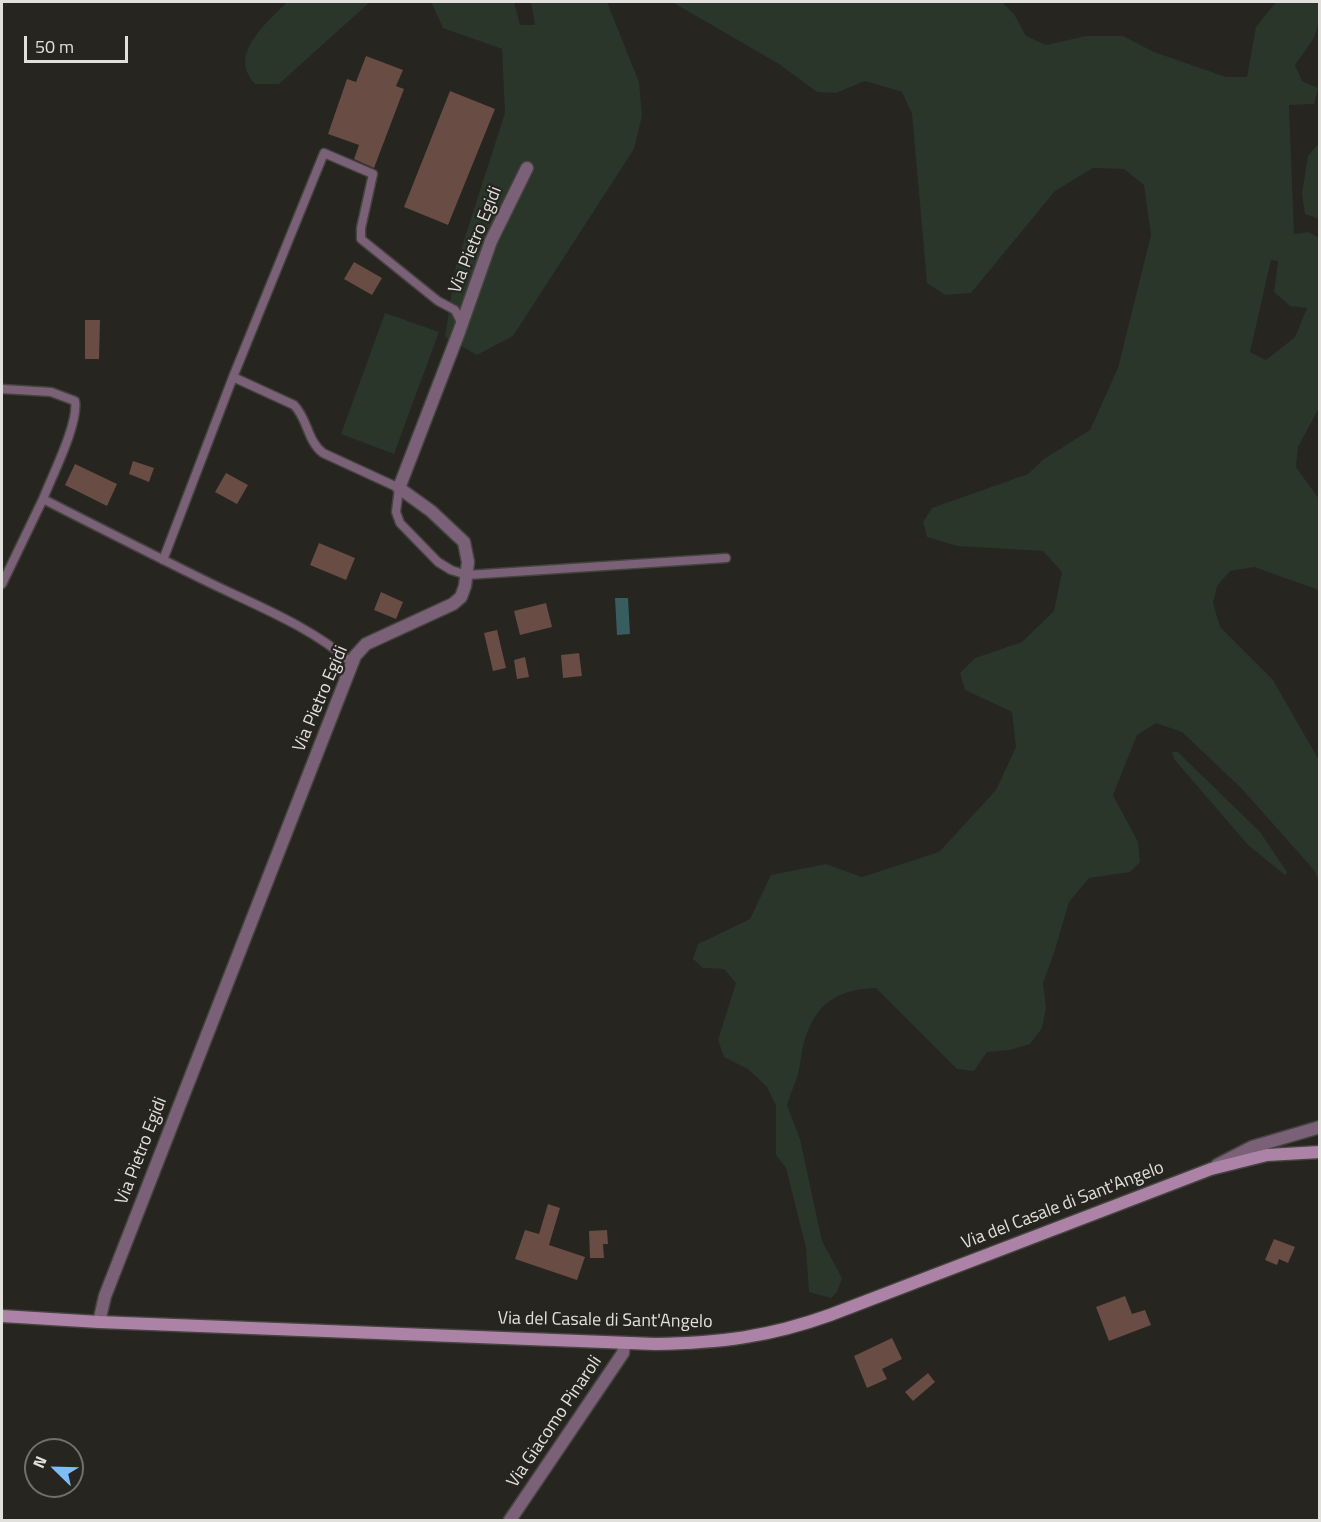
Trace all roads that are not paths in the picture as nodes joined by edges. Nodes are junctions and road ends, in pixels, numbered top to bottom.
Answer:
1 (527, 168) dead end
2 (462, 324) junction
3 (233, 378) junction
4 (2, 389) edge
5 (399, 488) junction
6 (44, 499) junction
7 (726, 558) dead end
8 (163, 560) junction
9 (467, 575) junction
10 (2, 584) edge
11 (352, 663) junction
12 (1320, 1127) edge
13 (1320, 1152) edge
14 (1211, 1169) junction
15 (2, 1316) edge
16 (99, 1322) junction
17 (624, 1343) junction
18 (510, 1521) edge

1 - 2 street, Via Pietro Egidi
2 - 3 lane
2 - 5 street, Via Pietro Egidi
3 - 5 lane
3 - 8 lane
4 - 6 lane
5 - 9 street, Via Pietro Egidi
5 - 9 lane
6 - 8 lane
6 - 10 lane
7 - 9 lane
8 - 11 lane
9 - 11 street, Via Pietro Egidi
11 - 16 street, Via Pietro Egidi
12 - 14 street
13 - 14 main road, Via del Casale di Sant'Angelo
14 - 17 main road, Via del Casale di Sant'Angelo
15 - 16 main road, Via del Casale di Sant'Angelo
16 - 17 main road, Via del Casale di Sant'Angelo
17 - 18 street, Via Giacomo Pinaroli

